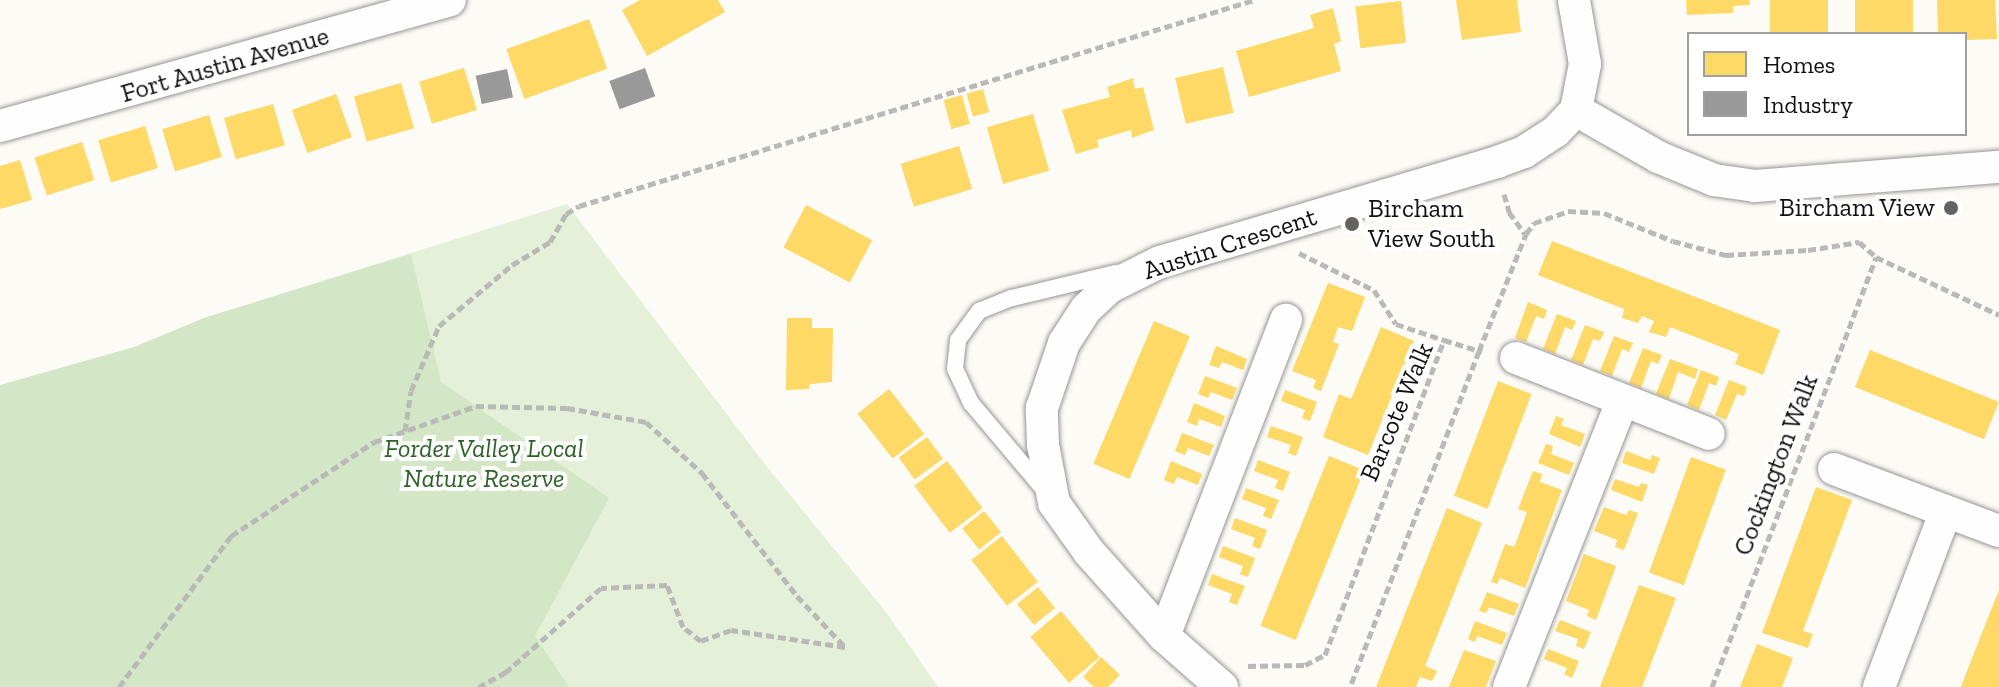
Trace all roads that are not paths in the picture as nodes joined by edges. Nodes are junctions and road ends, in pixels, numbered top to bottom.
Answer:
1 (450, 0) edge
2 (1574, 0) edge
3 (1576, 110) junction
4 (0, 126) edge
5 (1999, 167) edge
6 (1160, 262) junction
7 (1286, 320) dead end
8 (1516, 358) dead end
9 (1622, 401) junction
10 (1709, 434) dead end
11 (1834, 469) dead end
12 (1054, 503) junction
13 (1946, 511) junction
14 (1999, 531) edge
15 (1164, 636) junction
16 (1210, 677) edge
17 (1509, 687) edge
18 (1879, 687) edge

1 - 4 street, Fort Austin Avenue
2 - 3 street
3 - 5 street
3 - 6 street, Austin Crescent
6 - 12 street, Austin Crescent
6 - 12 lane
7 - 15 street
8 - 9 street
9 - 10 street
9 - 17 street
11 - 13 street
12 - 15 street, Austin Crescent
13 - 14 street
13 - 18 street
15 - 16 street, Austin Crescent

